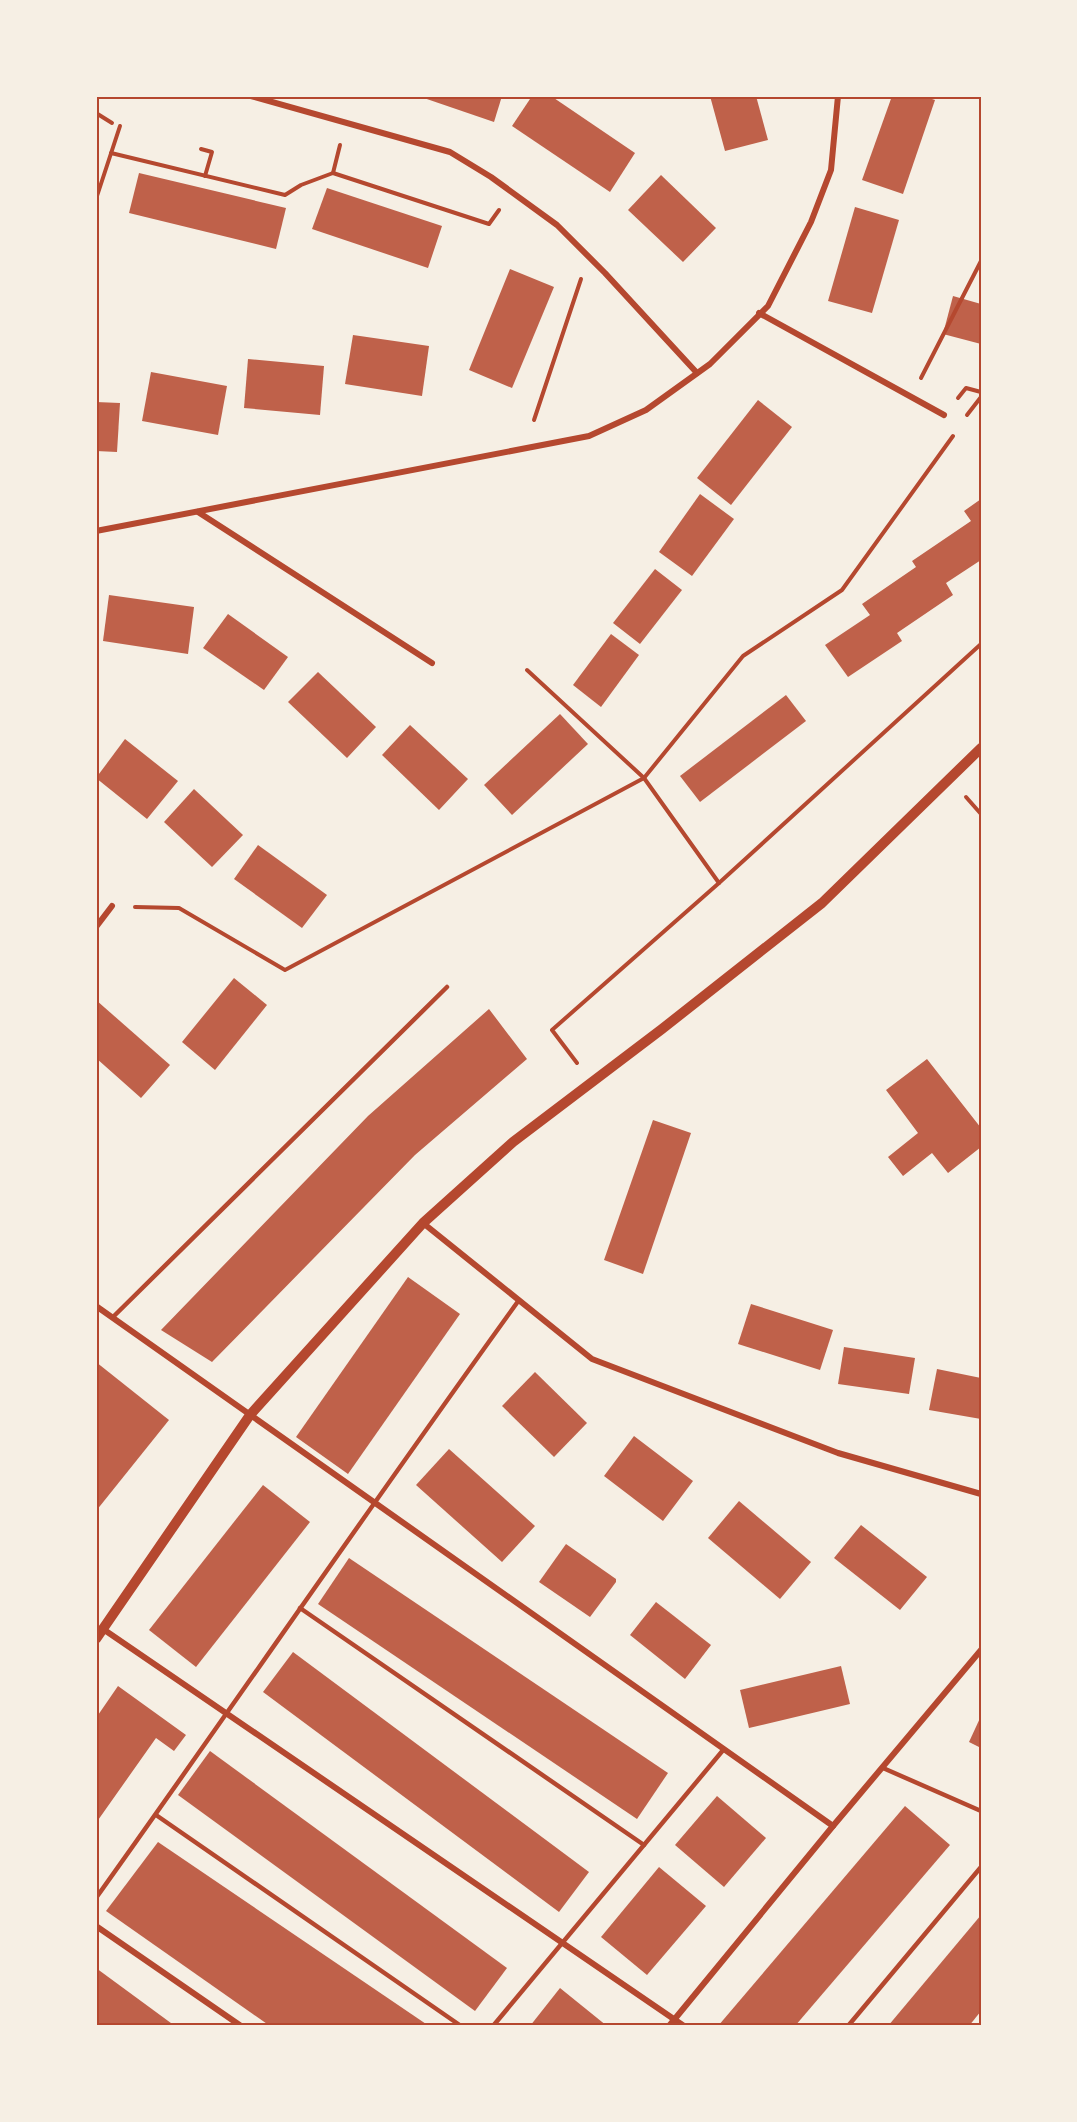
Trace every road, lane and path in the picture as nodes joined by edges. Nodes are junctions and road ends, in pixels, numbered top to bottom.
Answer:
1 (251, 96) edge
2 (838, 96) edge
3 (96, 113) edge
4 (111, 123) dead end
5 (346, 123) junction
6 (120, 126) dead end
7 (201, 149) dead end
8 (111, 153) junction
9 (333, 173) junction
10 (205, 176) junction
11 (511, 193) junction
12 (96, 199) edge
13 (588, 256) junction
14 (981, 261) edge
15 (759, 313) junction
16 (697, 373) junction
17 (911, 396) junction
18 (981, 397) edge
19 (944, 415) dead end
20 (967, 416) dead end
21 (534, 420) dead end
22 (953, 435) dead end
23 (198, 512) junction
24 (96, 531) edge
25 (981, 644) edge
26 (432, 663) dead end
27 (527, 670) dead end
28 (981, 748) edge
29 (644, 778) junction
30 (719, 883) junction
31 (112, 906) joint
32 (96, 927) edge
33 (447, 987) dead end
34 (592, 1083) junction
35 (423, 1223) junction
36 (519, 1300) junction
37 (96, 1306) edge
38 (112, 1317) junction
39 (250, 1416) junction
40 (981, 1494) edge
41 (374, 1502) junction
42 (300, 1608) junction
43 (103, 1629) junction
44 (96, 1639) edge
45 (981, 1650) edge
46 (228, 1714) junction
47 (724, 1749) junction
48 (883, 1768) junction
49 (981, 1811) edge
50 (156, 1815) junction
51 (833, 1826) junction
52 (644, 1845) junction
53 (981, 1867) edge
54 (96, 1898) edge
55 (96, 1926) edge
56 (563, 1942) junction
57 (675, 2019) junction
58 (241, 2026) edge
59 (461, 2026) edge
60 (493, 2026) edge
61 (669, 2026) edge
62 (684, 2026) edge
63 (848, 2026) edge

1 - 5 street
2 - 15 street
3 - 4 path
5 - 9 path
5 - 11 street
6 - 8 path
7 - 10 path
8 - 10 path
8 - 12 path
9 - 10 path
9 - 11 path
11 - 13 street
13 - 16 street
13 - 21 path
14 - 17 path
15 - 16 street
15 - 17 street
16 - 23 street
17 - 19 street
18 - 20 path
22 - 29 path
23 - 24 street
23 - 26 street
25 - 30 path
27 - 29 path
28 - 34 street
29 - 30 path
29 - 31 path
30 - 34 path
31 - 32 street
33 - 38 lane
34 - 35 street
35 - 36 street
35 - 39 street
36 - 40 street
36 - 41 lane
37 - 38 street
38 - 39 street
39 - 41 street
39 - 43 street
41 - 42 lane
41 - 47 street
42 - 46 lane
42 - 52 lane
43 - 44 street
43 - 46 street
45 - 48 street
46 - 50 lane
46 - 56 street
47 - 51 street
47 - 52 lane
48 - 49 lane
48 - 51 street
50 - 54 lane
50 - 59 lane
51 - 57 street
52 - 56 lane
53 - 63 lane
55 - 58 street
56 - 57 street
56 - 60 lane
57 - 61 street
57 - 62 street

